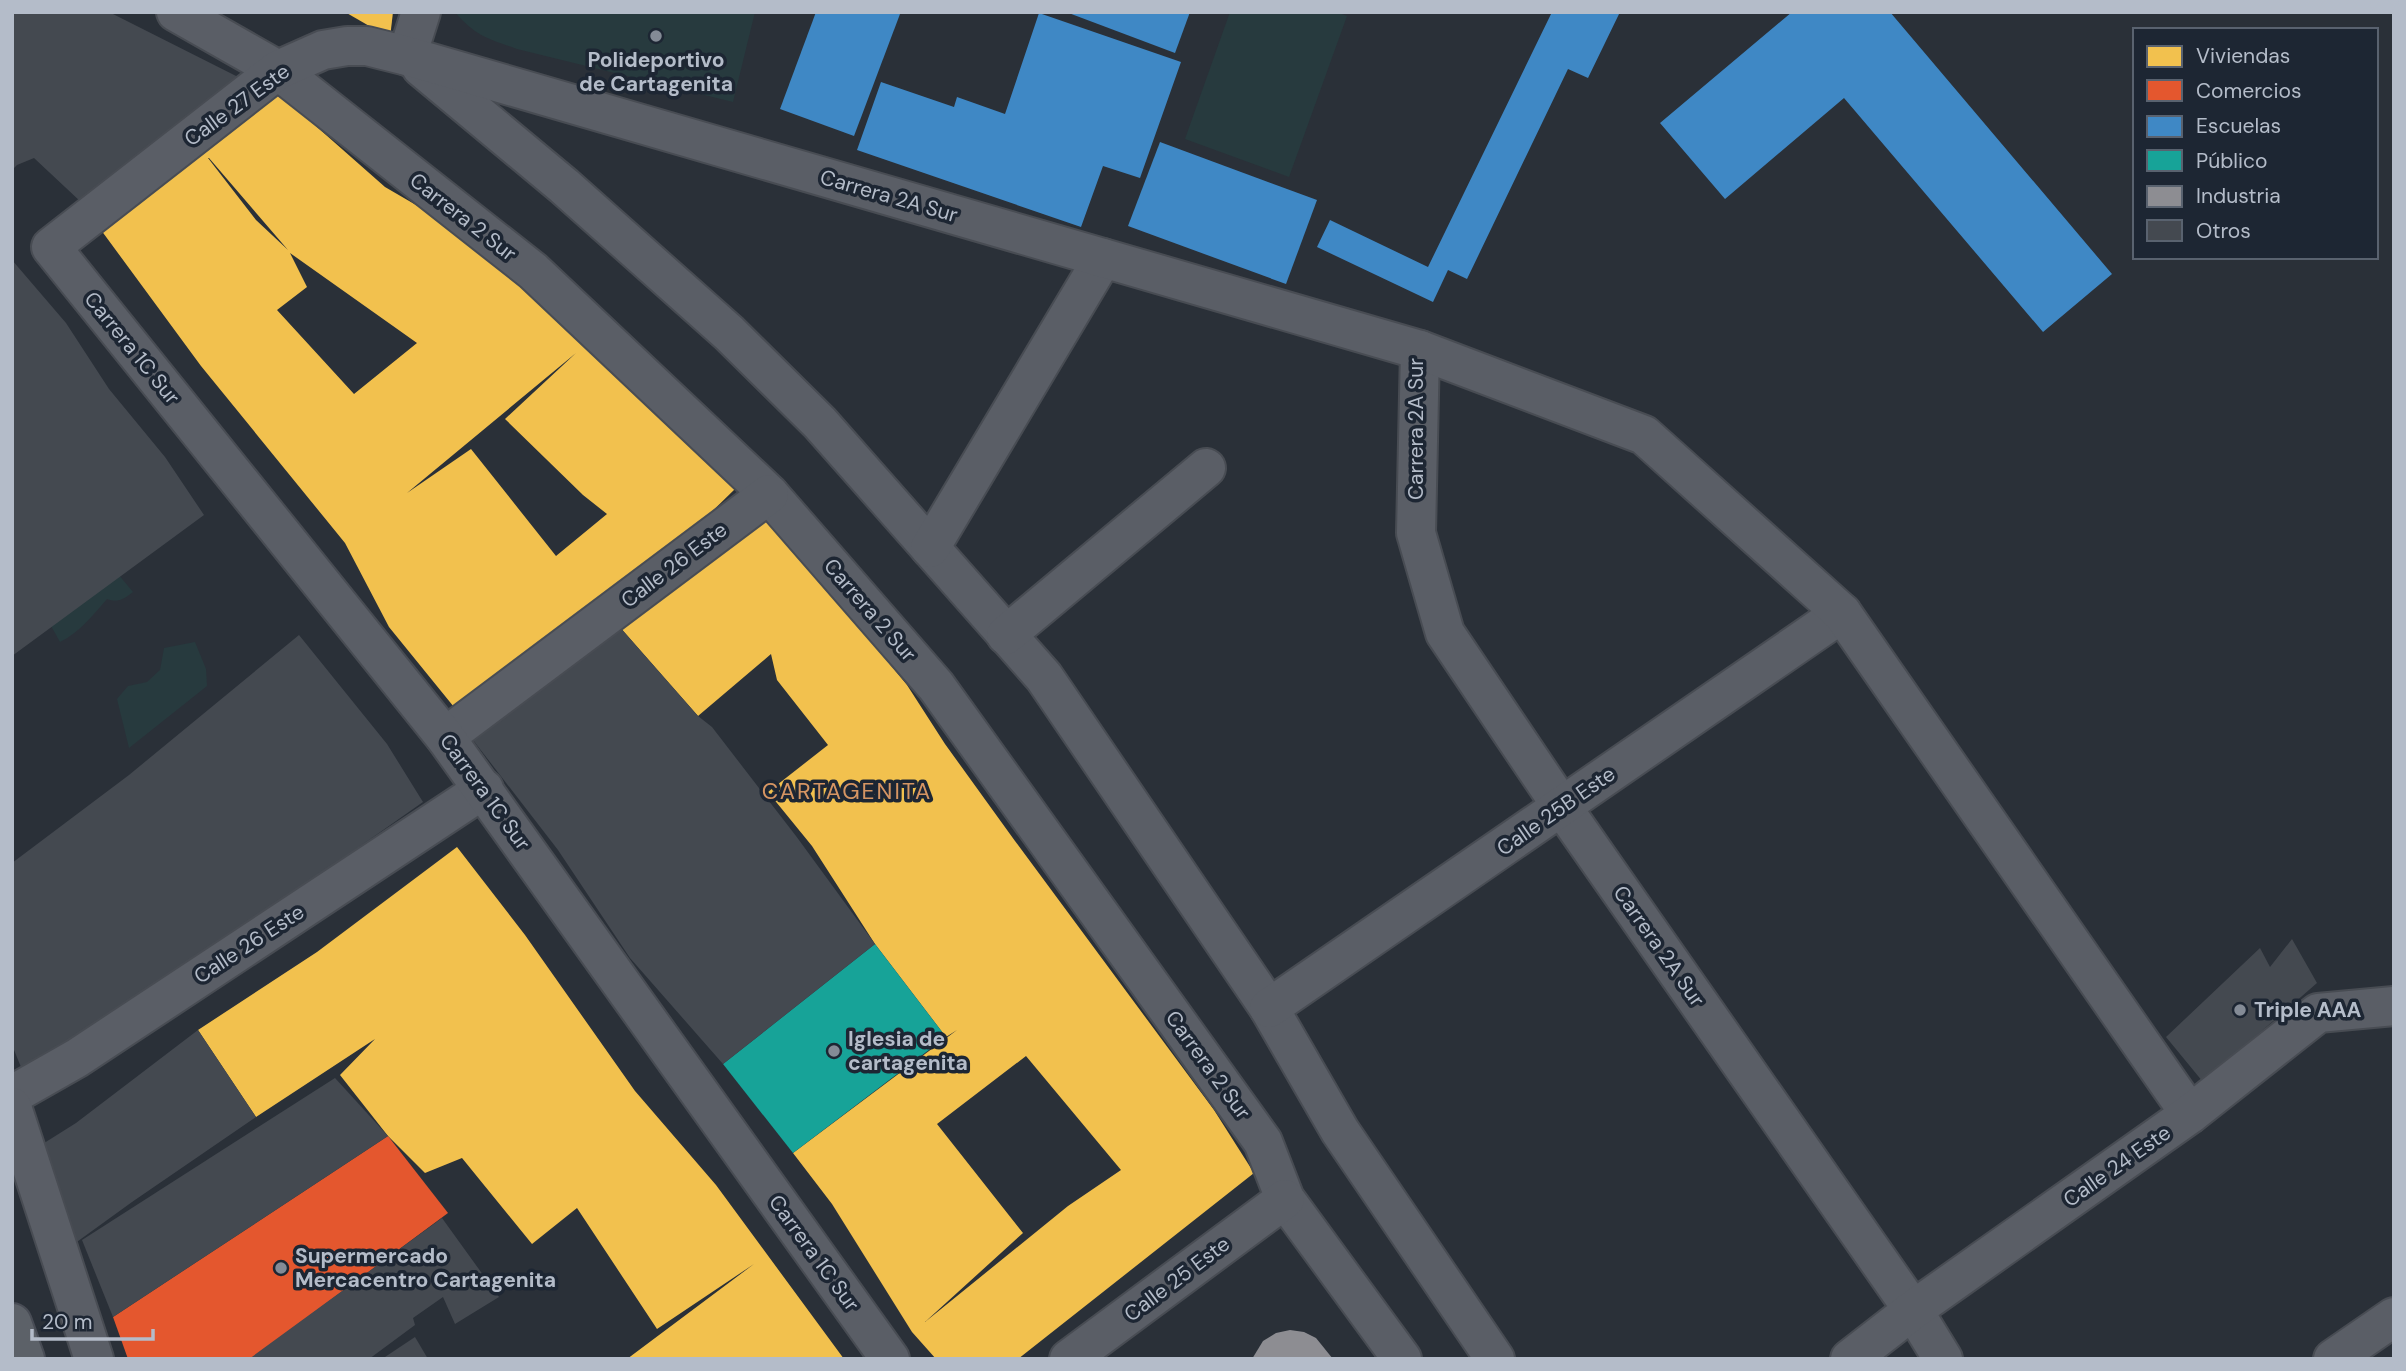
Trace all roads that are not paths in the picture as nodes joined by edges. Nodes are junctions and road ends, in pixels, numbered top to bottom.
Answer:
1 (176, 12) edge
2 (421, 12) edge
3 (407, 56) junction
4 (278, 70) junction
5 (51, 247) joint
6 (1103, 258) junction
7 (1420, 350) junction
8 (1206, 468) dead end
9 (769, 494) junction
10 (930, 548) junction
11 (1842, 613) junction
12 (1006, 635) junction
13 (445, 737) junction
14 (484, 789) junction
15 (1562, 807) junction
16 (2394, 1006) edge
17 (1269, 1008) junction
18 (12, 1095) edge
19 (12, 1107) edge
20 (2190, 1114) junction
21 (1285, 1199) junction
22 (1913, 1310) junction
23 (2394, 1317) edge
24 (12, 1323) edge
25 (25, 1359) edge
26 (94, 1359) edge
27 (890, 1359) edge
28 (1069, 1359) edge
29 (1402, 1359) edge
30 (1495, 1359) edge
31 (1850, 1359) edge
32 (1943, 1359) edge
33 (2333, 1359) edge

1 - 4 street, Carrera 2 Sur
2 - 3 street
3 - 4 street, Calle 27 Este
3 - 6 street, Carrera 2A Sur
3 - 10 street
4 - 5 street, Calle 27 Este
4 - 9 street, Carrera 2 Sur
5 - 13 street, Carrera 1C Sur
6 - 7 street, Carrera 2A Sur
6 - 10 street
7 - 11 street
7 - 15 street, Carrera 2A Sur
8 - 12 street
9 - 13 street, Calle 26 Este
9 - 21 street, Carrera 2 Sur
10 - 12 street
11 - 15 street, Calle 25B Este
11 - 20 street
12 - 17 street
13 - 14 street, Carrera 1C Sur
14 - 18 street, Calle 26 Este
14 - 27 street, Carrera 1C Sur
15 - 17 street, Calle 25B Este
15 - 22 street, Carrera 2A Sur
16 - 20 street, Calle 24 Este
17 - 30 street
19 - 26 street
20 - 22 street, Calle 24 Este
21 - 28 street, Calle 25 Este
21 - 29 street, Carrera 2 Sur
22 - 31 street, Calle 24 Este
22 - 32 street, Carrera 2A Sur
23 - 33 street
24 - 25 main road

